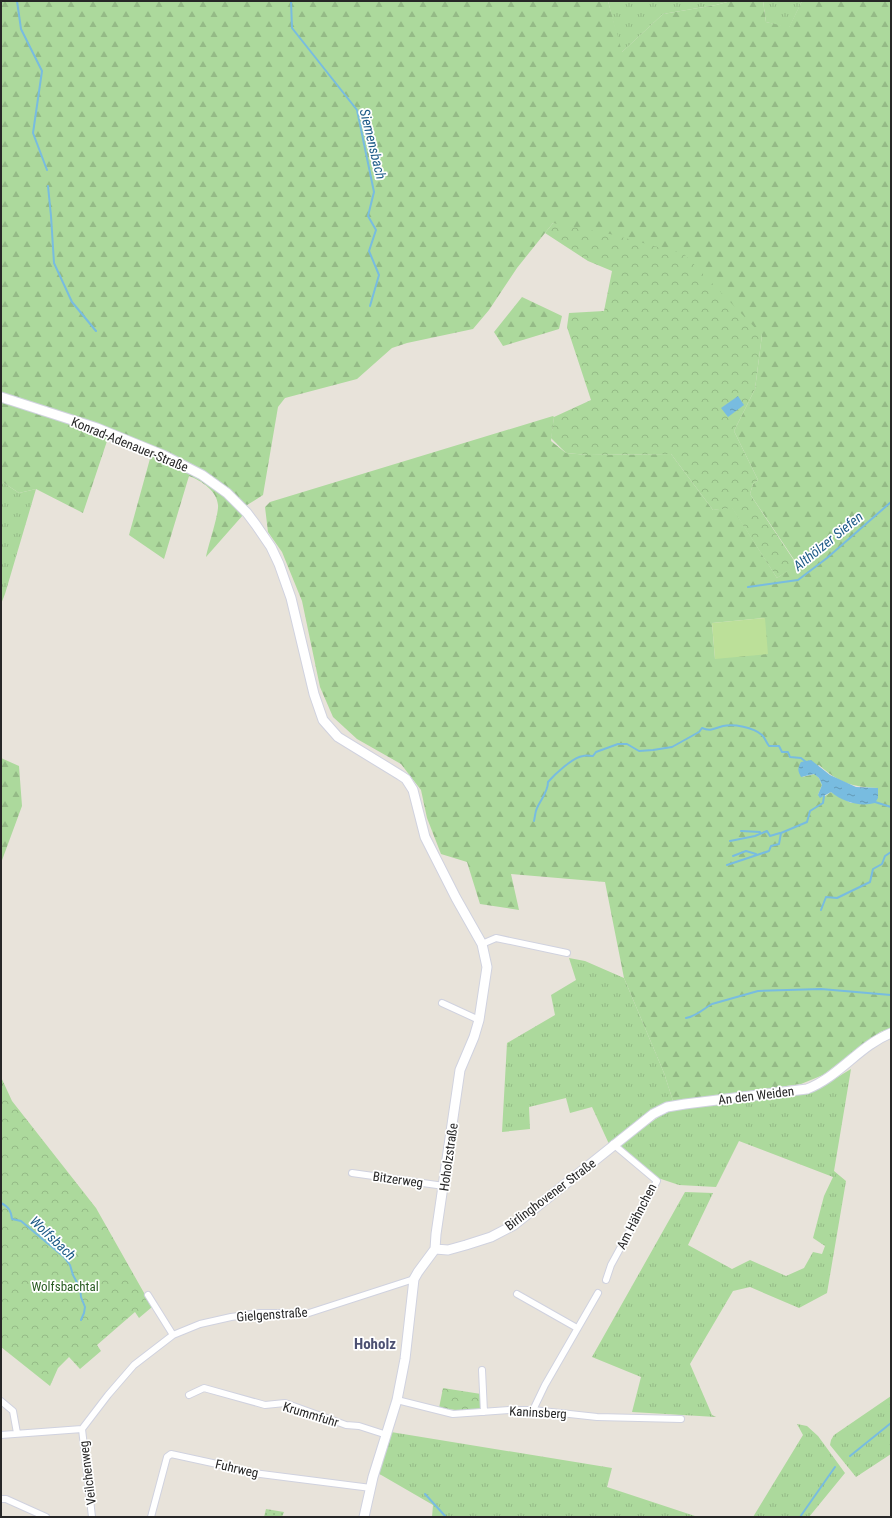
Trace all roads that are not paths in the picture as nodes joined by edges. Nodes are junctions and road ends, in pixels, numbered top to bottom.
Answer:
1 (1, 397) edge
2 (416, 804) joint
3 (482, 944) junction
4 (567, 953) dead end
5 (442, 1003) dead end
6 (479, 1020) junction
7 (891, 1033) edge
8 (614, 1144) junction
9 (352, 1173) dead end
10 (444, 1186) junction
11 (435, 1249) junction
12 (414, 1279) junction
13 (606, 1280) dead end
14 (598, 1293) dead end
15 (517, 1294) dead end
16 (148, 1295) dead end
17 (577, 1328) junction
18 (173, 1335) junction
19 (482, 1370) dead end
20 (189, 1395) dead end
21 (397, 1400) junction
22 (1, 1401) edge
23 (533, 1410) junction
24 (484, 1412) junction
25 (681, 1419) dead end
26 (82, 1429) junction
27 (17, 1432) junction
28 (1, 1435) edge
29 (387, 1435) junction
30 (371, 1488) junction
31 (1, 1499) edge
32 (46, 1517) edge
33 (92, 1517) edge
34 (151, 1517) edge
35 (364, 1517) edge

1 - 2 street, Konrad-Adenauer-Straße
2 - 3 street, Hoholzstraße
3 - 4 street
3 - 6 street, Hoholzstraße
5 - 6 street
6 - 10 street, Hoholzstraße
7 - 8 street, An den Weiden
8 - 11 street, Birlinghovener Straße
8 - 13 street, Am Hähnchen
9 - 10 street, Bitzerweg
10 - 11 street, Hoholzstraße
11 - 12 street
12 - 18 street, Gielgenstraße
12 - 21 street
14 - 17 street
15 - 17 street
16 - 18 street
17 - 23 street
18 - 26 street, Gielgenstraße
19 - 24 street
20 - 29 street, Krummfuhr
21 - 24 street, Kaninsberg
21 - 29 street
22 - 27 street
23 - 24 street, Kaninsberg
23 - 25 street, Kaninsberg
26 - 27 street
26 - 33 street, Veilchenweg
27 - 28 street
29 - 30 street
30 - 34 street, Fuhrweg
30 - 35 street
31 - 32 street

